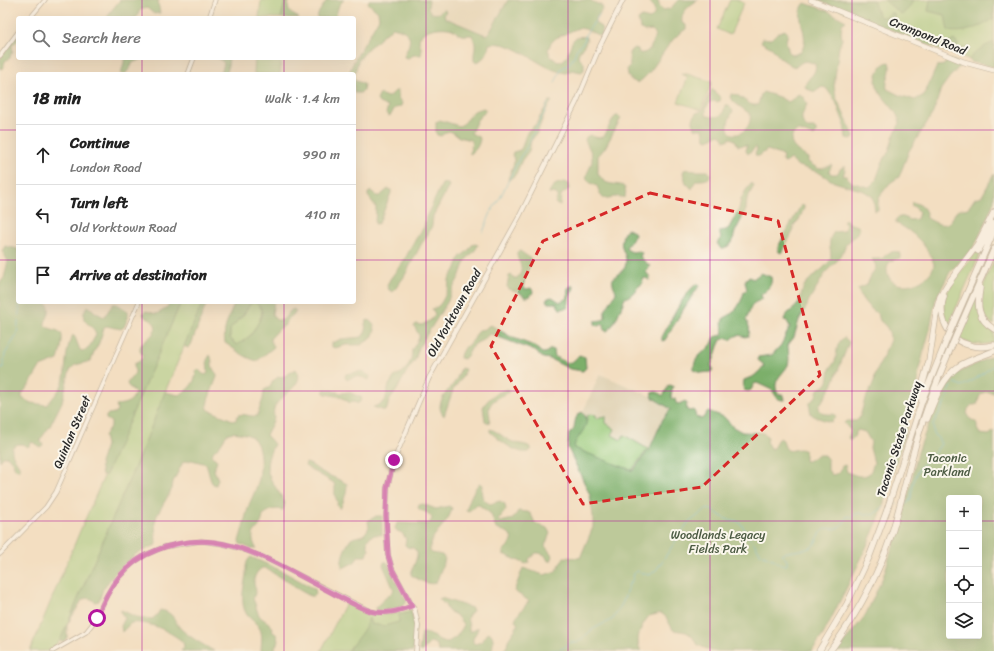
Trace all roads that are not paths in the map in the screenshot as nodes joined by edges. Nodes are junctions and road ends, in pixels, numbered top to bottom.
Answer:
1 (45, 0) edge
2 (215, 0) edge
3 (623, 0) edge
4 (811, 0) edge
5 (32, 16) edge
6 (210, 16) edge
7 (16, 35) edge
8 (0, 56) edge
9 (193, 60) edge
10 (994, 70) edge
11 (189, 72) edge
12 (994, 212) edge
13 (994, 224) edge
14 (994, 231) edge
15 (994, 249) edge
16 (980, 281) junction
17 (138, 304) edge
18 (994, 329) edge
19 (994, 345) edge
20 (994, 351) edge
21 (919, 433) junction
22 (900, 470) junction
23 (0, 554) edge
24 (412, 606) junction
25 (53, 651) edge
26 (416, 651) edge
27 (819, 651) edge
28 (830, 651) edge

1 - 5 street
2 - 6 street
3 - 24 main road, Old Yorktown Road
4 - 10 highway, Crompond Road
7 - 8 street
9 - 11 street
12 - 22 highway
13 - 19 highway
14 - 22 highway, Taconic State Parkway, bridge
15 - 16 highway, Taconic State Parkway
16 - 18 highway
16 - 21 highway, Taconic State Parkway, bridge
17 - 23 street, Quinlan Street
20 - 21 highway
21 - 28 highway, Taconic State Parkway
22 - 27 highway, Taconic State Parkway
24 - 25 street
24 - 26 main road, Old Yorktown Road

